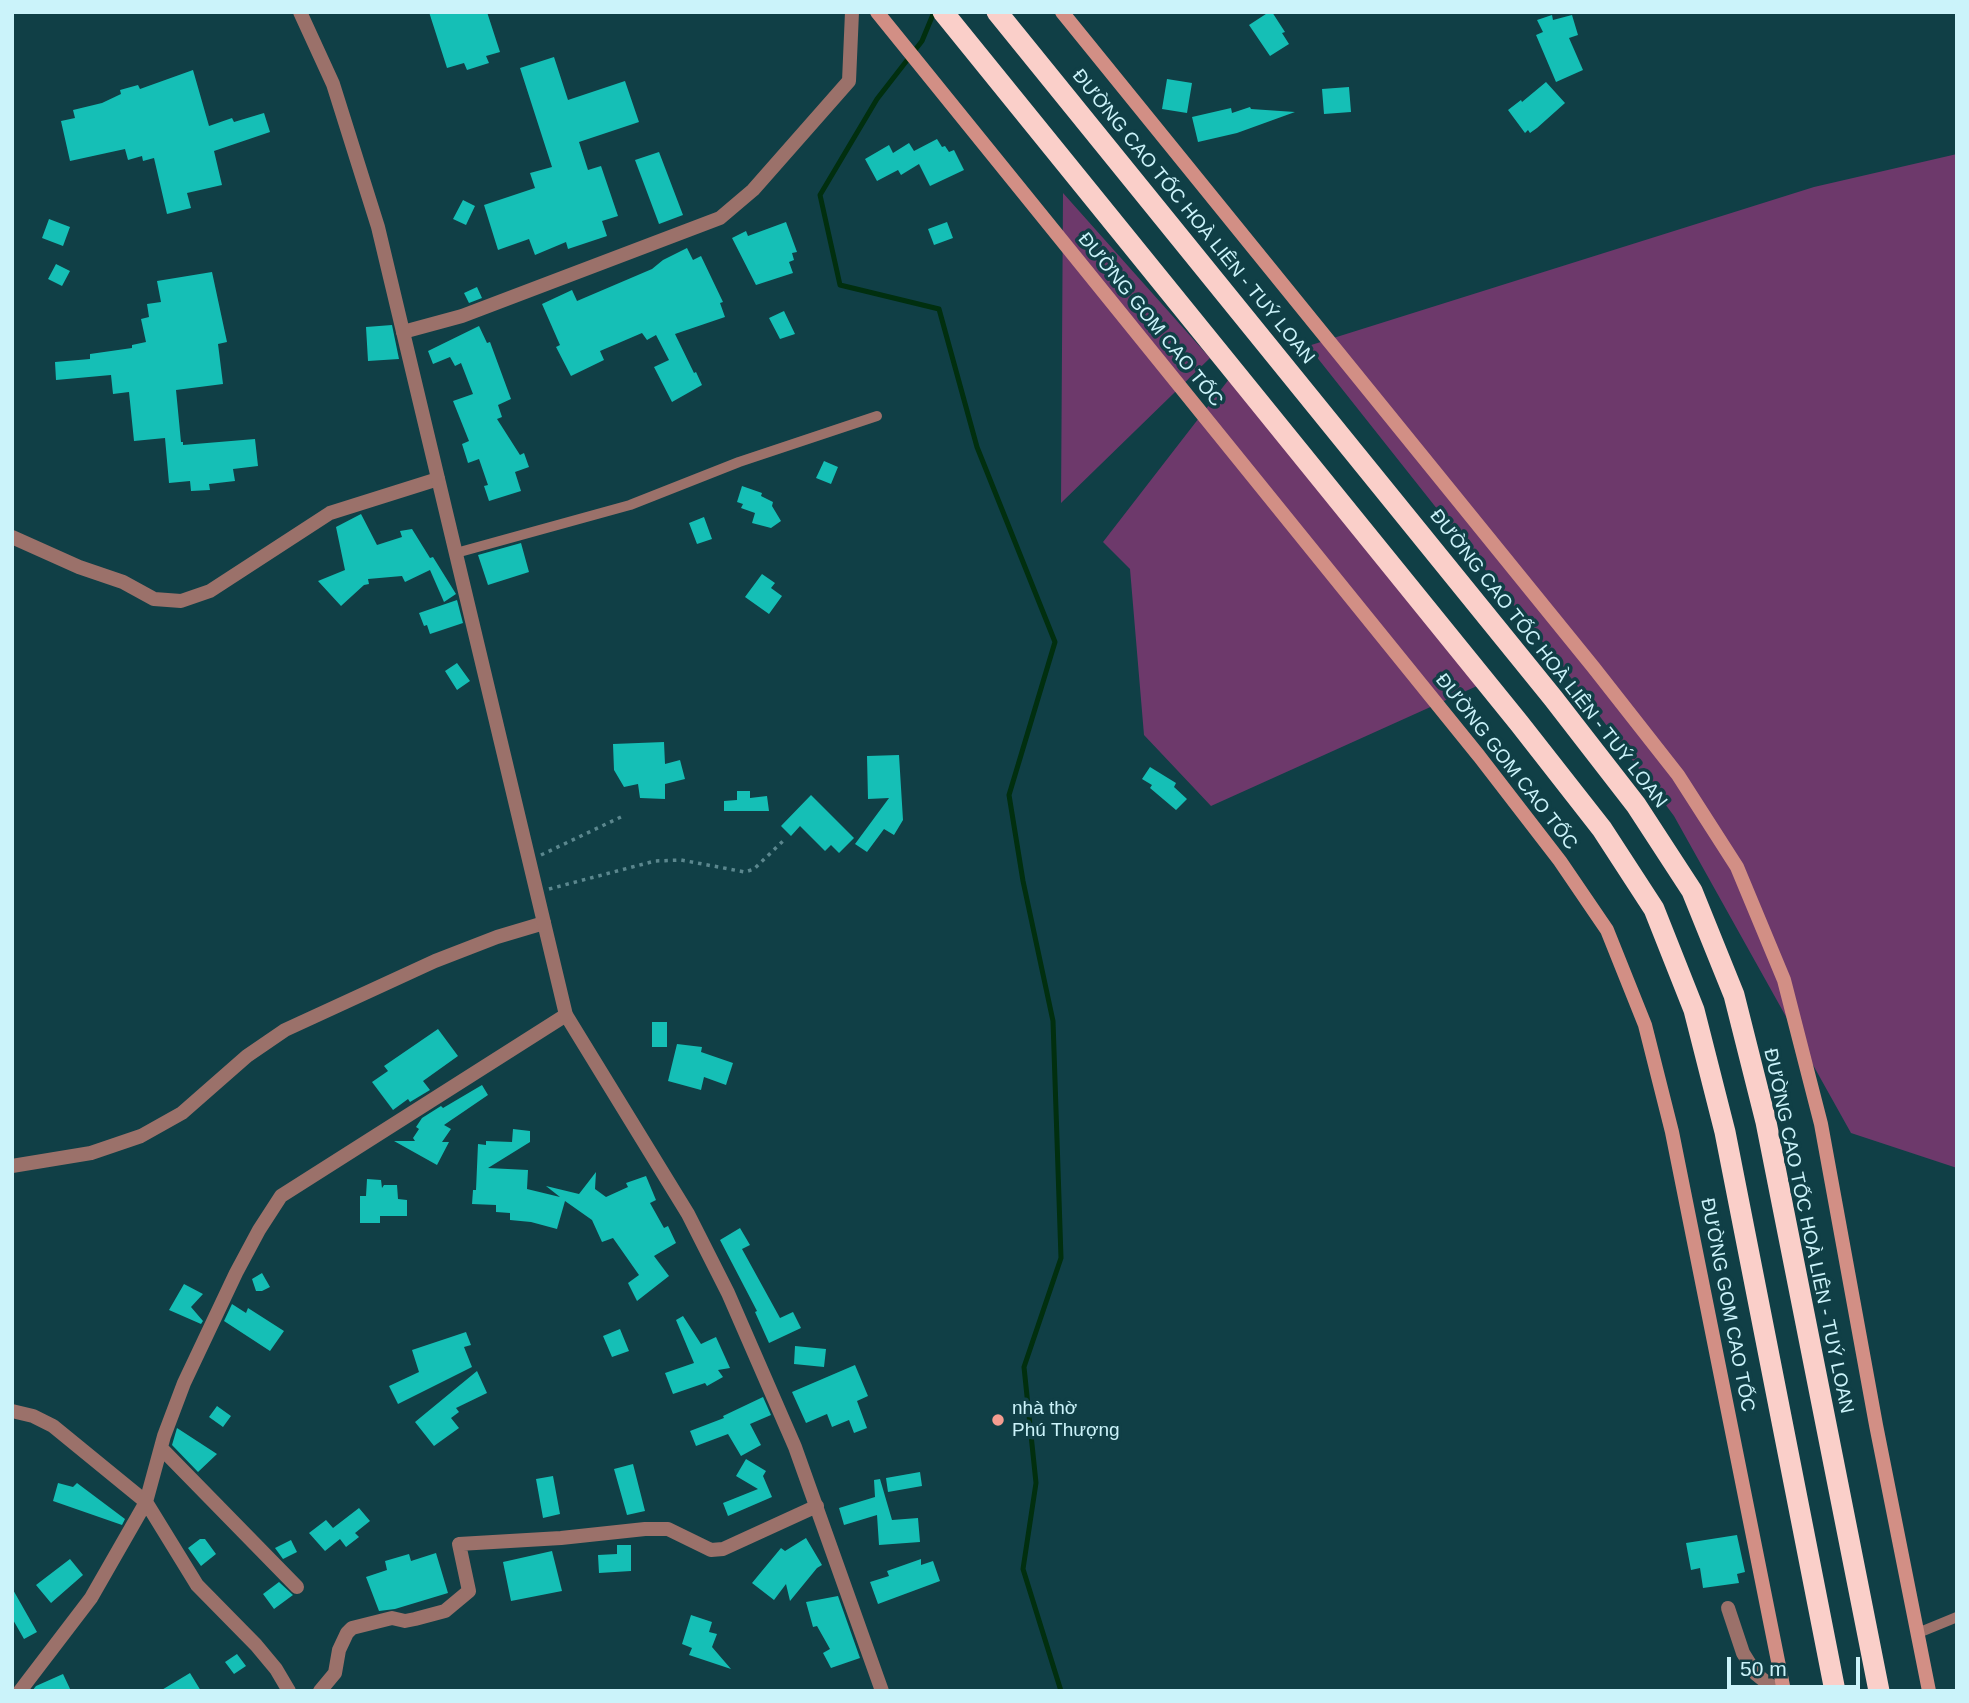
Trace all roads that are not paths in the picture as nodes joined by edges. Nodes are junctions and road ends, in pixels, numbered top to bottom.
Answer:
1 (300, 12) edge
2 (852, 12) edge
3 (877, 12) edge
4 (943, 12) edge
5 (1062, 12) edge
6 (1000, 15) edge
7 (402, 331) junction
8 (877, 416) dead end
9 (438, 479) junction
10 (12, 537) edge
11 (456, 553) junction
12 (544, 923) junction
13 (566, 1015) junction
14 (12, 1166) edge
15 (12, 1411) edge
16 (162, 1449) junction
17 (146, 1502) junction
18 (817, 1506) junction
19 (297, 1587) dead end
20 (1728, 1608) dead end
21 (1957, 1617) edge
22 (1918, 1633) junction
23 (20, 1691) edge
24 (289, 1691) edge
25 (320, 1691) edge
26 (882, 1691) edge
27 (1777, 1691) edge
28 (1784, 1691) edge
29 (1835, 1691) edge
30 (1879, 1691) edge
31 (1930, 1691) edge

1 - 7 street
2 - 7 street
3 - 28 main road, ĐƯỜNG GOM CAO TỐC
4 - 29 highway
5 - 22 main road
6 - 30 highway, ĐƯỜNG CAO TỐC HOÀ LIÊN - TUÝ LOAN
7 - 9 street
8 - 11 lane
9 - 10 street
9 - 11 street
11 - 12 street
12 - 13 street
12 - 14 street
13 - 16 street
13 - 18 street
15 - 17 street
16 - 17 street
16 - 19 street
17 - 23 street
17 - 24 street
18 - 25 street
18 - 26 street
20 - 27 street
21 - 22 lane
22 - 31 main road

